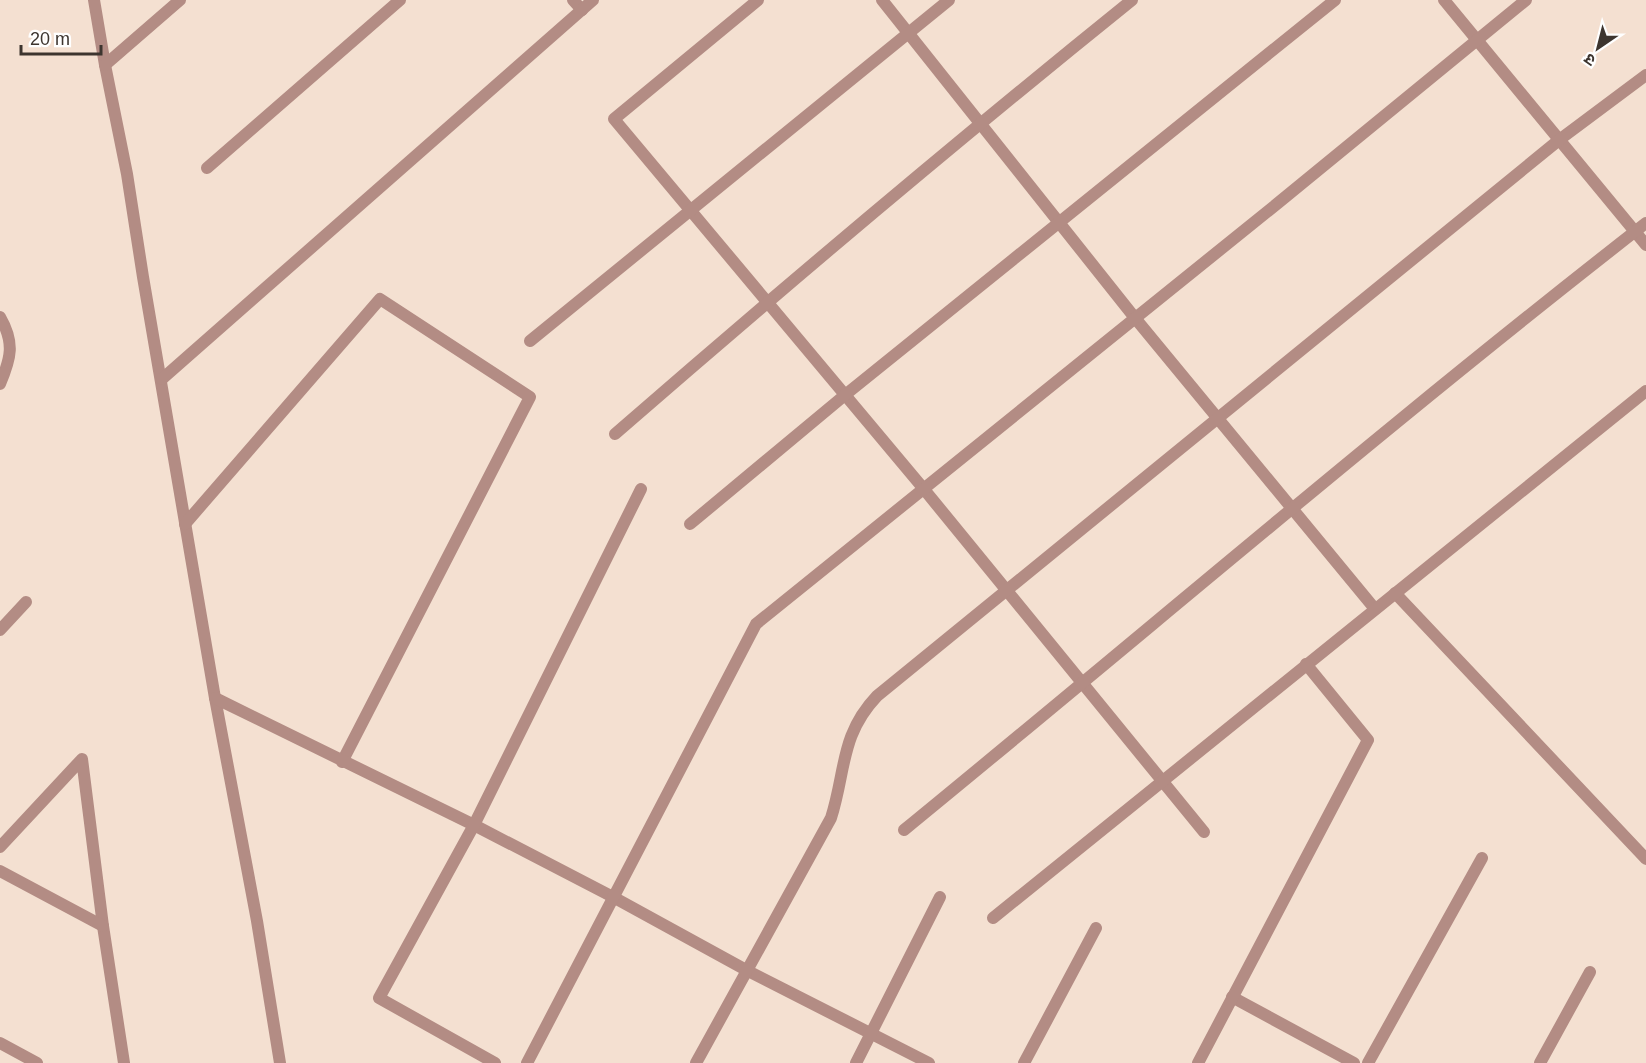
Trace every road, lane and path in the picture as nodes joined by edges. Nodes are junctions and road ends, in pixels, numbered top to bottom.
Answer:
1 (94, 0) edge
2 (180, 0) edge
3 (400, 0) edge
4 (573, 0) edge
5 (593, 0) edge
6 (758, 0) edge
7 (882, 0) edge
8 (949, 0) edge
9 (1132, 0) edge
10 (1335, 0) edge
11 (1444, 0) edge
12 (1526, 0) edge
13 (582, 10) junction
14 (909, 33) junction
15 (1476, 39) junction
16 (105, 65) junction
17 (1646, 75) edge
18 (980, 122) junction
19 (1559, 140) junction
20 (207, 168) dead end
21 (691, 211) junction
22 (1060, 223) junction
23 (1646, 223) edge
24 (1635, 232) junction
25 (1646, 244) edge
26 (767, 302) junction
27 (0, 317) edge
28 (1135, 318) junction
29 (530, 341) dead end
30 (162, 379) junction
31 (0, 384) edge
32 (1646, 391) edge
33 (845, 395) junction
34 (1218, 419) junction
35 (615, 434) dead end
36 (923, 488) junction
37 (641, 489) dead end
38 (1291, 509) junction
39 (185, 524) junction
40 (690, 524) dead end
41 (1007, 590) junction
42 (1395, 593) junction
43 (26, 602) dead end
44 (1376, 609) junction
45 (0, 630) edge
46 (1306, 664) junction
47 (1083, 684) junction
48 (215, 698) junction
49 (342, 762) junction
50 (1162, 780) junction
51 (474, 825) junction
52 (904, 830) dead end
53 (1204, 832) dead end
54 (0, 847) edge
55 (1482, 858) dead end
56 (1646, 859) edge
57 (0, 871) edge
58 (613, 897) junction
59 (940, 897) dead end
60 (993, 918) dead end
61 (103, 926) junction
62 (1096, 928) dead end
63 (748, 970) junction
64 (1590, 972) dead end
65 (1232, 997) junction
66 (871, 1034) junction
67 (0, 1044) edge
68 (37, 1063) edge
69 (124, 1063) edge
70 (280, 1063) edge
71 (495, 1063) edge
72 (527, 1063) edge
73 (696, 1063) edge
74 (856, 1063) edge
75 (929, 1063) edge
76 (1024, 1063) edge
77 (1198, 1063) edge
78 (1354, 1063) edge
79 (1368, 1063) edge
80 (1540, 1063) edge

1 - 16 street
2 - 16 street
3 - 20 street
4 - 13 street
5 - 13 street
6 - 21 street
7 - 14 street
8 - 14 street
9 - 18 street
10 - 22 street
11 - 15 street
12 - 15 street
13 - 30 street
14 - 18 street
14 - 21 street
15 - 19 street
15 - 28 street
16 - 30 street
17 - 19 street
18 - 22 street
18 - 26 street
19 - 24 street
19 - 34 street
21 - 26 street
21 - 29 street
22 - 28 street
22 - 33 street
23 - 24 street
24 - 25 street
24 - 38 street
26 - 33 street
26 - 35 street
27 - 31 street
28 - 34 street
28 - 36 street
30 - 39 street
32 - 42 street
33 - 36 street
33 - 40 street
34 - 38 street
34 - 41 street
36 - 41 street
36 - 58 street
37 - 51 street
38 - 44 street
38 - 47 street
39 - 48 street
39 - 49 street
41 - 47 street
41 - 63 street
42 - 44 street
42 - 56 street
43 - 45 street
44 - 46 street
46 - 50 street
46 - 65 street
47 - 50 street
47 - 52 street
48 - 49 street
48 - 70 street
49 - 51 street
50 - 53 street
50 - 60 street
51 - 58 street
51 - 71 street
54 - 61 street
55 - 79 street
57 - 61 street
58 - 63 street
58 - 72 street
59 - 66 street
61 - 69 street
62 - 76 street
63 - 66 street
63 - 73 street
64 - 80 street
65 - 77 street
65 - 78 street
66 - 74 street
66 - 75 street
67 - 68 street

